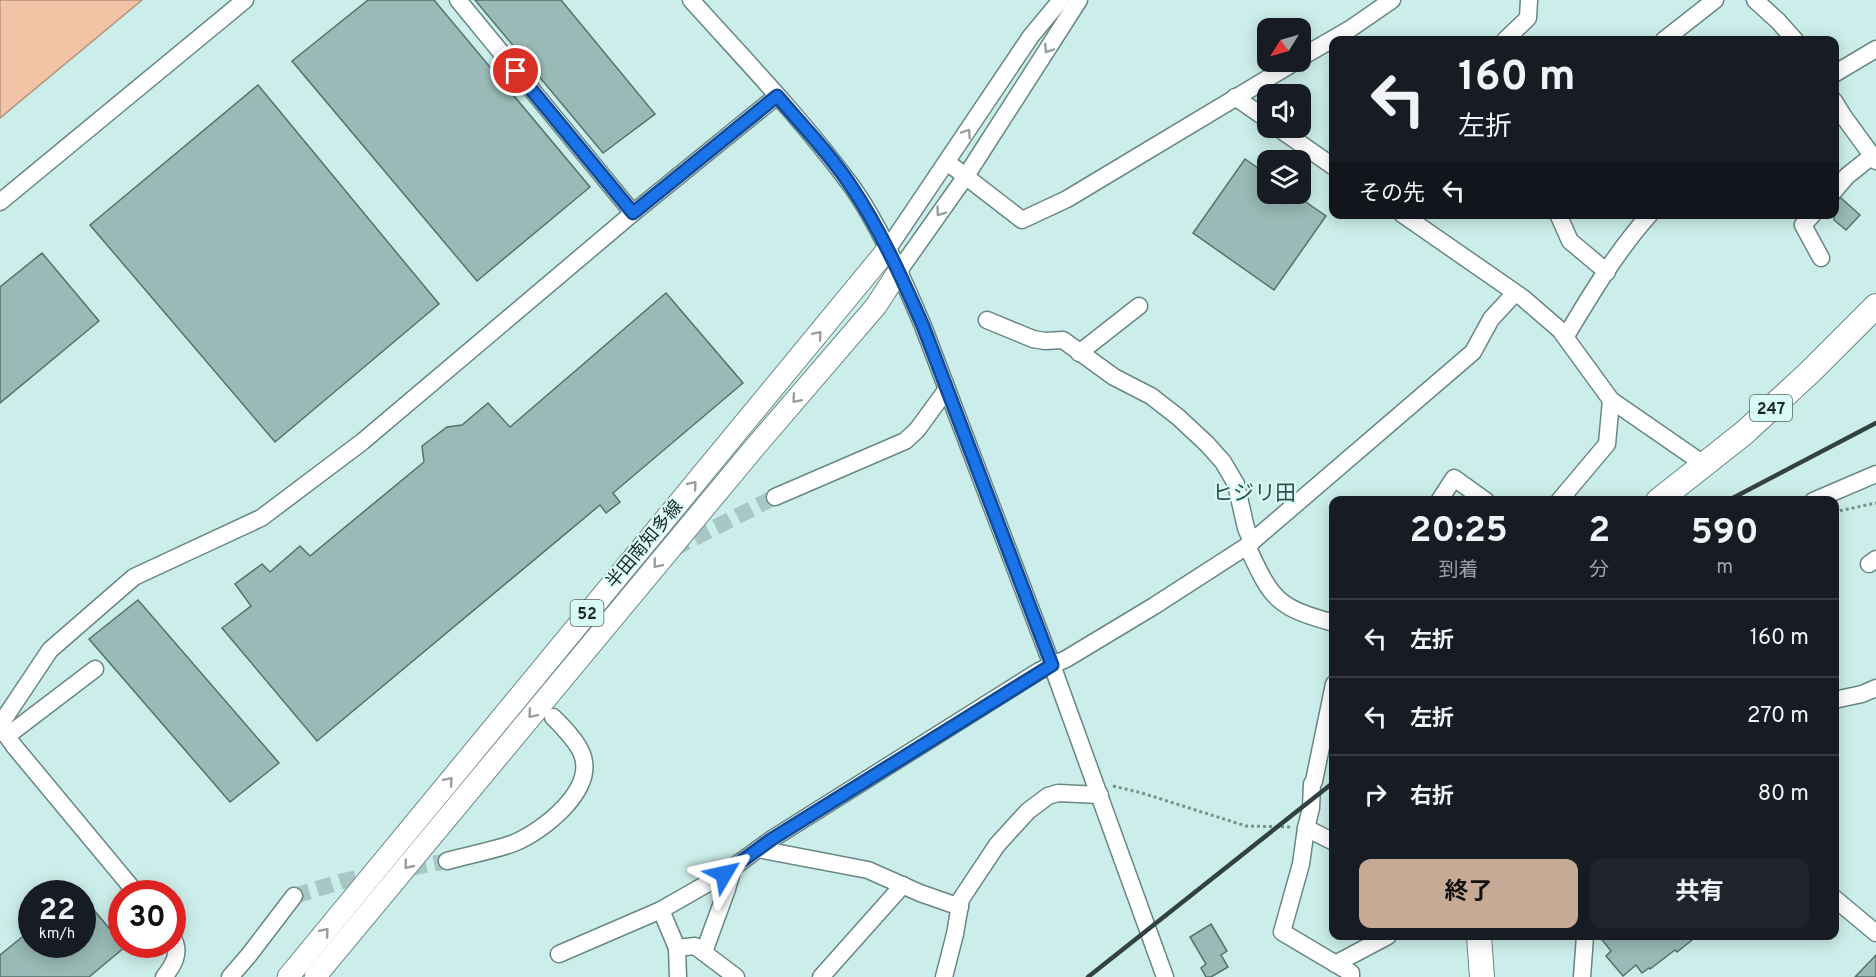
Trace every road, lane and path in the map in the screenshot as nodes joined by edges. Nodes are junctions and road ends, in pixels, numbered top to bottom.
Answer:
1 (244, 0) edge
2 (458, 0) edge
3 (690, 0) edge
4 (1061, 0) edge
5 (1079, 0) edge
6 (1392, 0) edge
7 (1529, 0) edge
8 (1715, 0) edge
9 (1755, 0) edge
10 (1338, 36) edge
11 (1509, 36) edge
12 (1669, 36) edge
13 (1791, 36) edge
14 (1329, 41) edge
15 (1876, 49) edge
16 (1311, 52) edge
17 (1839, 71) edge
18 (1278, 72) edge
19 (777, 96) junction
20 (1235, 97) junction
21 (1839, 108) edge
22 (1257, 112) edge
23 (1292, 138) edge
24 (1874, 158) edge
25 (947, 162) junction
26 (1329, 164) edge
27 (966, 176) junction
28 (1839, 185) edge
29 (0, 202) edge
30 (633, 213) junction
31 (1409, 219) edge
32 (1560, 219) edge
33 (1646, 219) edge
34 (1808, 219) edge
35 (887, 250) junction
36 (1821, 258) dead end
37 (898, 272) junction
38 (1607, 272) junction
39 (1515, 292) junction
40 (1140, 306) dead end
41 (1876, 306) edge
42 (987, 321) dead end
43 (1566, 336) junction
44 (1078, 353) junction
45 (947, 389) junction
46 (1611, 400) junction
47 (1705, 465) junction
48 (1876, 474) edge
49 (1442, 496) edge
50 (1479, 496) edge
51 (1563, 496) edge
52 (1665, 496) edge
53 (1825, 496) edge
54 (776, 497) tunnel mouth
55 (1876, 503) edge
56 (1839, 511) edge
57 (1250, 544) junction
58 (1329, 621) edge
59 (1052, 665) junction
60 (95, 669) dead end
61 (1876, 688) edge
62 (1839, 699) edge
63 (1329, 708) edge
64 (553, 717) dead end
65 (2, 729) edge
66 (1106, 791) junction
67 (1306, 828) junction
68 (1329, 840) edge
69 (758, 849) junction
70 (447, 861) tunnel mouth
71 (733, 868) junction
72 (126, 880) edge
73 (903, 885) junction
74 (294, 896) tunnel mouth
75 (1839, 902) edge
76 (960, 907) junction
77 (661, 910) junction
78 (1876, 933) edge
79 (1380, 940) edge
80 (1479, 940) edge
81 (1585, 940) edge
82 (677, 948) junction
83 (704, 952) junction
84 (559, 954) dead end
85 (175, 958) edge
86 (1335, 964) junction
87 (164, 977) edge
88 (230, 977) edge
89 (288, 977) edge
90 (315, 977) edge
91 (678, 977) edge
92 (736, 977) edge
93 (821, 977) edge
94 (944, 977) edge
95 (1165, 977) edge
96 (1351, 977) edge
97 (1482, 977) edge
98 (1582, 977) edge

1 - 29 street
2 - 30 street
3 - 19 street
25 -> 4 street
5 -> 27 street
6 - 10 street
7 - 11 street
8 - 12 street
9 - 13 street
14 - 16 street
15 - 17 street
18 - 20 street
19 - 30 street
19 - 35 street
20 - 22 street
20 - 27 street
21 - 24 street
23 - 26 street
24 - 28 street
25 - 27 street
25 - 35 street
27 -> 37 street
30 - 65 street
31 - 39 street
32 - 38 street
33 - 38 street
34 - 36 street
35 - 37 street
89 -> 35 main road, 半田南知多線 / 52
37 - 45 street
37 -> 90 main road, 半田南知多線 / 52
38 - 43 street
39 - 43 street
39 - 57 street
40 - 44 street
41 - 47 highway, 247
42 - 44 street
43 - 46 street
44 - 57 street
45 - 54 street
45 - 59 street
46 - 47 street
46 - 51 street
47 - 52 highway, 247
48 - 53 street
49 - 50 street
55 - 56 path
57 - 58 street
57 - 59 street
59 - 66 street
59 - 69 street
60 - 65 street
61 - 62 street
63 - 67 street
64 - 70 street
65 - 72 street
66 - 67 path
66 - 76 street
66 - 95 street
67 - 68 street
67 - 86 street
69 - 71 street
69 - 73 street
71 - 77 street
71 - 83 street
73 - 76 street
73 - 93 street
74 - 88 street
75 - 78 street
76 - 94 street
77 - 82 street
77 - 84 street
79 - 86 street
80 - 97 highway
81 - 98 street
82 - 83 street
82 - 91 street
83 - 92 street
85 - 87 street
86 - 96 street

